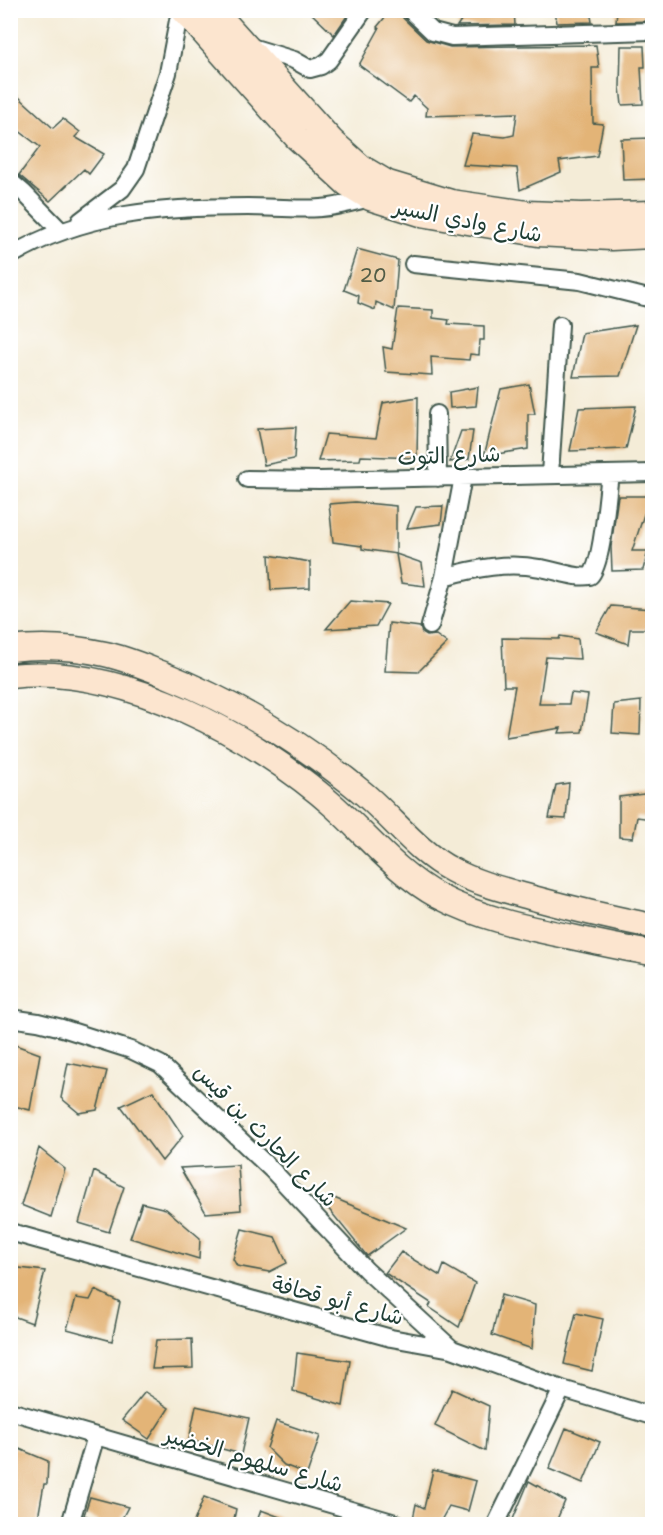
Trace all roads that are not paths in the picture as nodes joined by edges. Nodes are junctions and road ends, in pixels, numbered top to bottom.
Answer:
1 (182, 10) edge
2 (214, 10) edge
3 (364, 10) edge
4 (410, 10) edge
5 (652, 31) edge
6 (244, 45) junction
7 (10, 182) edge
8 (376, 189) junction
9 (652, 213) edge
10 (67, 229) junction
11 (652, 236) edge
12 (10, 256) edge
13 (413, 264) dead end
14 (652, 299) edge
15 (560, 325) dead end
16 (437, 414) dead end
17 (652, 473) edge
18 (550, 474) junction
19 (610, 474) junction
20 (463, 477) junction
21 (438, 478) junction
22 (247, 479) dead end
23 (444, 577) junction
24 (430, 626) dead end
25 (10, 649) edge
26 (10, 675) edge
27 (652, 926) edge
28 (652, 953) edge
29 (10, 1018) edge
30 (10, 1232) edge
31 (452, 1349) junction
32 (562, 1389) junction
33 (10, 1411) edge
34 (652, 1416) edge
35 (96, 1436) junction
36 (70, 1524) edge
37 (399, 1524) edge
38 (496, 1524) edge

1 - 8 main road, شارع وادي السير
1 - 10 street
2 - 6 main road, شارع وادي السير
3 - 6 street
4 - 5 street
6 - 8 main road, شارع وادي السير
7 - 10 street
8 - 9 main road, شارع وادي السير
8 - 10 street
8 - 11 main road, شارع وادي السير
10 - 12 street
13 - 14 street
15 - 18 street
16 - 21 street
17 - 19 street, شارع التوت
18 - 19 street, شارع التوت
18 - 20 street, شارع التوت
19 - 23 street
20 - 21 street, شارع التوت
20 - 23 street
21 - 22 street, شارع التوت
23 - 24 street
25 - 27 main road
26 - 28 main road
29 - 31 street, شارع الحارث بن قيس
30 - 31 street, شارع أبو قحافة
31 - 32 street, شارع أبو قحافة
32 - 34 street, شارع أبو قحافة
32 - 38 street
33 - 35 street, شارع سلهوم الخضير
35 - 36 street
35 - 37 street, شارع سلهوم الخضير

